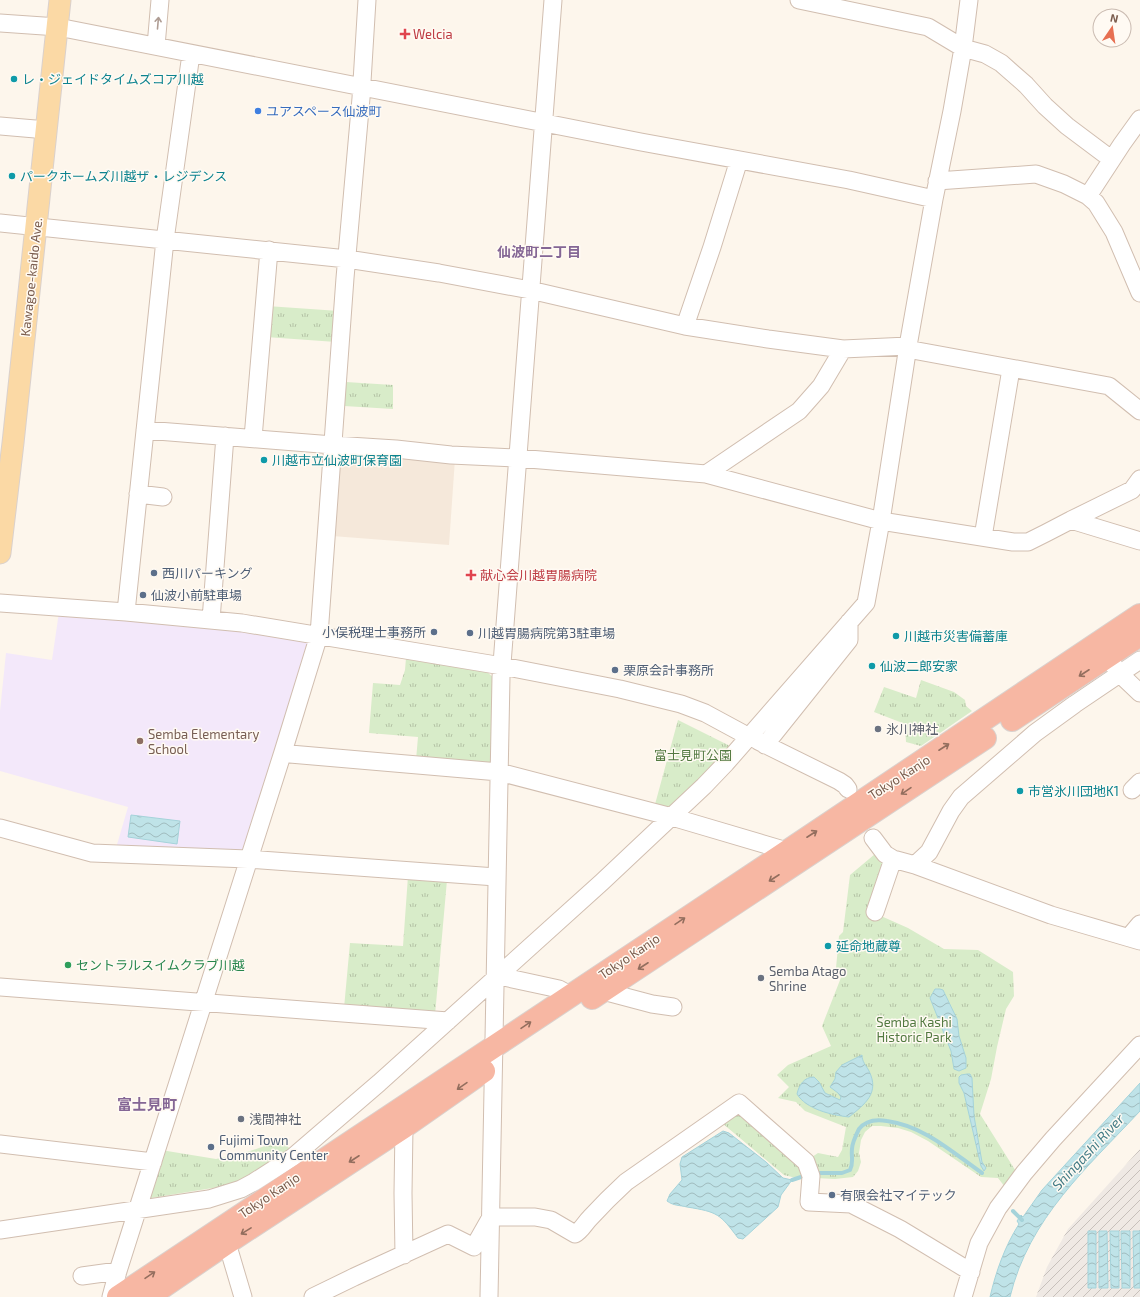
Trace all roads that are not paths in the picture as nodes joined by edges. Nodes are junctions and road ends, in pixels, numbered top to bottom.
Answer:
1 (60, 0) edge
2 (160, 0) edge
3 (367, 0) edge
4 (552, 0) edge
5 (799, 0) edge
6 (969, 0) edge
7 (0, 23) edge
8 (58, 27) junction
9 (156, 46) junction
10 (963, 48) junction
11 (191, 54) junction
12 (361, 86) junction
13 (1140, 119) edge
14 (544, 122) junction
15 (0, 126) edge
16 (47, 130) junction
17 (1111, 159) junction
18 (739, 160) junction
19 (937, 181) junction
20 (1088, 196) junction
21 (934, 199) junction
22 (0, 223) edge
23 (36, 226) junction
24 (166, 240) junction
25 (269, 250) junction
26 (347, 259) junction
27 (530, 290) junction
28 (1140, 293) edge
29 (685, 326) junction
30 (907, 348) junction
31 (842, 349) junction
32 (1011, 369) junction
33 (1140, 411) edge
34 (145, 430) junction
35 (225, 436) junction
36 (253, 438) junction
37 (333, 446) junction
38 (517, 458) junction
39 (706, 474) junction
40 (1140, 479) edge
41 (138, 494) junction
42 (163, 497) dead end
43 (1071, 520) junction
44 (881, 521) junction
45 (983, 537) junction
46 (1140, 541) edge
47 (0, 553) edge
48 (0, 603) edge
49 (126, 612) junction
50 (1140, 615) edge
51 (210, 620) junction
52 (849, 622) junction
53 (319, 635) junction
54 (1140, 636) edge
55 (1140, 660) edge
56 (502, 666) junction
57 (1114, 666) junction
58 (1140, 693) edge
59 (742, 733) dead end
60 (283, 752) junction
61 (499, 772) junction
62 (848, 789) dead end
63 (672, 817) junction
64 (0, 828) edge
65 (873, 838) dead end
66 (787, 851) junction
67 (248, 859) junction
68 (893, 859) junction
69 (915, 865) junction
70 (496, 877) junction
71 (875, 912) dead end
72 (1140, 924) edge
73 (1134, 939) edge
74 (496, 978) junction
75 (0, 987) edge
76 (604, 991) junction
77 (570, 995) junction
78 (202, 1002) junction
79 (673, 1007) dead end
80 (448, 1021) junction
81 (1140, 1045) edge
82 (493, 1055) junction
83 (404, 1127) junction
84 (0, 1144) edge
85 (153, 1162) junction
86 (138, 1209) junction
87 (490, 1217) junction
88 (0, 1230) edge
89 (226, 1243) junction
90 (404, 1255) junction
91 (118, 1271) junction
92 (970, 1272) junction
93 (82, 1276) dead end
94 (111, 1297) edge
95 (118, 1297) edge
96 (148, 1297) edge
97 (243, 1297) edge
98 (313, 1297) edge
99 (489, 1297) edge
100 (963, 1297) edge

1 - 8 main road, Kawagoe-kaido Ave.
9 -> 2 street
3 - 12 street
4 - 14 street
5 - 10 street
6 - 10 street
7 - 8 street
8 - 9 street
8 - 16 main road, Kawagoe-kaido Ave.
9 - 11 street
10 - 17 street
10 - 19 street
11 - 12 street
11 - 24 street
12 - 14 street
12 - 26 street
13 - 17 street
14 - 18 street
14 - 27 street
15 - 16 street
16 - 23 main road, Kawagoe-kaido Ave.
17 - 20 street
18 - 21 street
18 - 29 street
19 - 20 street
19 - 21 street
20 - 28 street
21 - 30 street
22 - 23 street
23 - 24 street
23 - 47 main road, Kawagoe-kaido Ave.
24 - 25 street
24 - 34 street
25 - 26 street
25 - 36 street
26 - 27 street
26 - 37 street
27 - 29 street
27 - 38 street
29 - 31 street
30 - 31 street
30 - 32 street
30 - 44 street
31 - 39 street
32 - 33 street
32 - 45 street
34 - 35 street
34 - 41 street
35 - 36 street
35 - 51 street
36 - 37 street
37 - 38 street
37 - 53 street
38 - 39 street
38 - 56 street
39 - 44 street
40 - 43 street
41 - 42 street
41 - 49 street
43 - 45 street
43 - 46 street
44 - 45 street
44 - 52 street
48 - 49 street
49 - 51 street
66 -> 50 highway, Tokyo Kanjo
51 - 53 street
52 - 62 street
52 - 63 street
53 - 56 street
53 - 60 street
54 - 57 highway, Tokyo Kanjo
55 - 57 street
56 - 59 street
56 - 61 street
57 - 58 street
57 - 69 street
57 -> 76 highway, Tokyo Kanjo
60 - 61 street
60 - 67 street
61 - 63 street
61 - 70 street
63 - 66 street
63 - 74 street
64 - 67 street
65 - 68 street
77 -> 66 highway, Tokyo Kanjo
67 - 70 street
67 - 78 street
68 - 69 street
68 - 71 street
69 - 73 street
70 - 74 street
72 - 73 street
74 - 77 street
74 - 80 street
74 - 82 street
75 - 78 street
76 - 79 street
76 - 82 highway, Tokyo Kanjo
82 -> 77 highway, Tokyo Kanjo
78 - 80 street
78 - 85 street
80 - 86 street
81 - 92 street
82 -> 83 highway, Tokyo Kanjo
82 - 87 street
95 -> 82 highway, Tokyo Kanjo
83 -> 89 highway, Tokyo Kanjo
83 - 90 street
84 - 85 street
85 - 86 street
86 - 88 street
86 - 91 street
87 - 90 street
87 - 92 street
87 - 99 street
89 - 96 highway, Tokyo Kanjo
89 - 97 street
90 - 98 street
91 - 93 street
91 - 94 street
92 - 100 street

